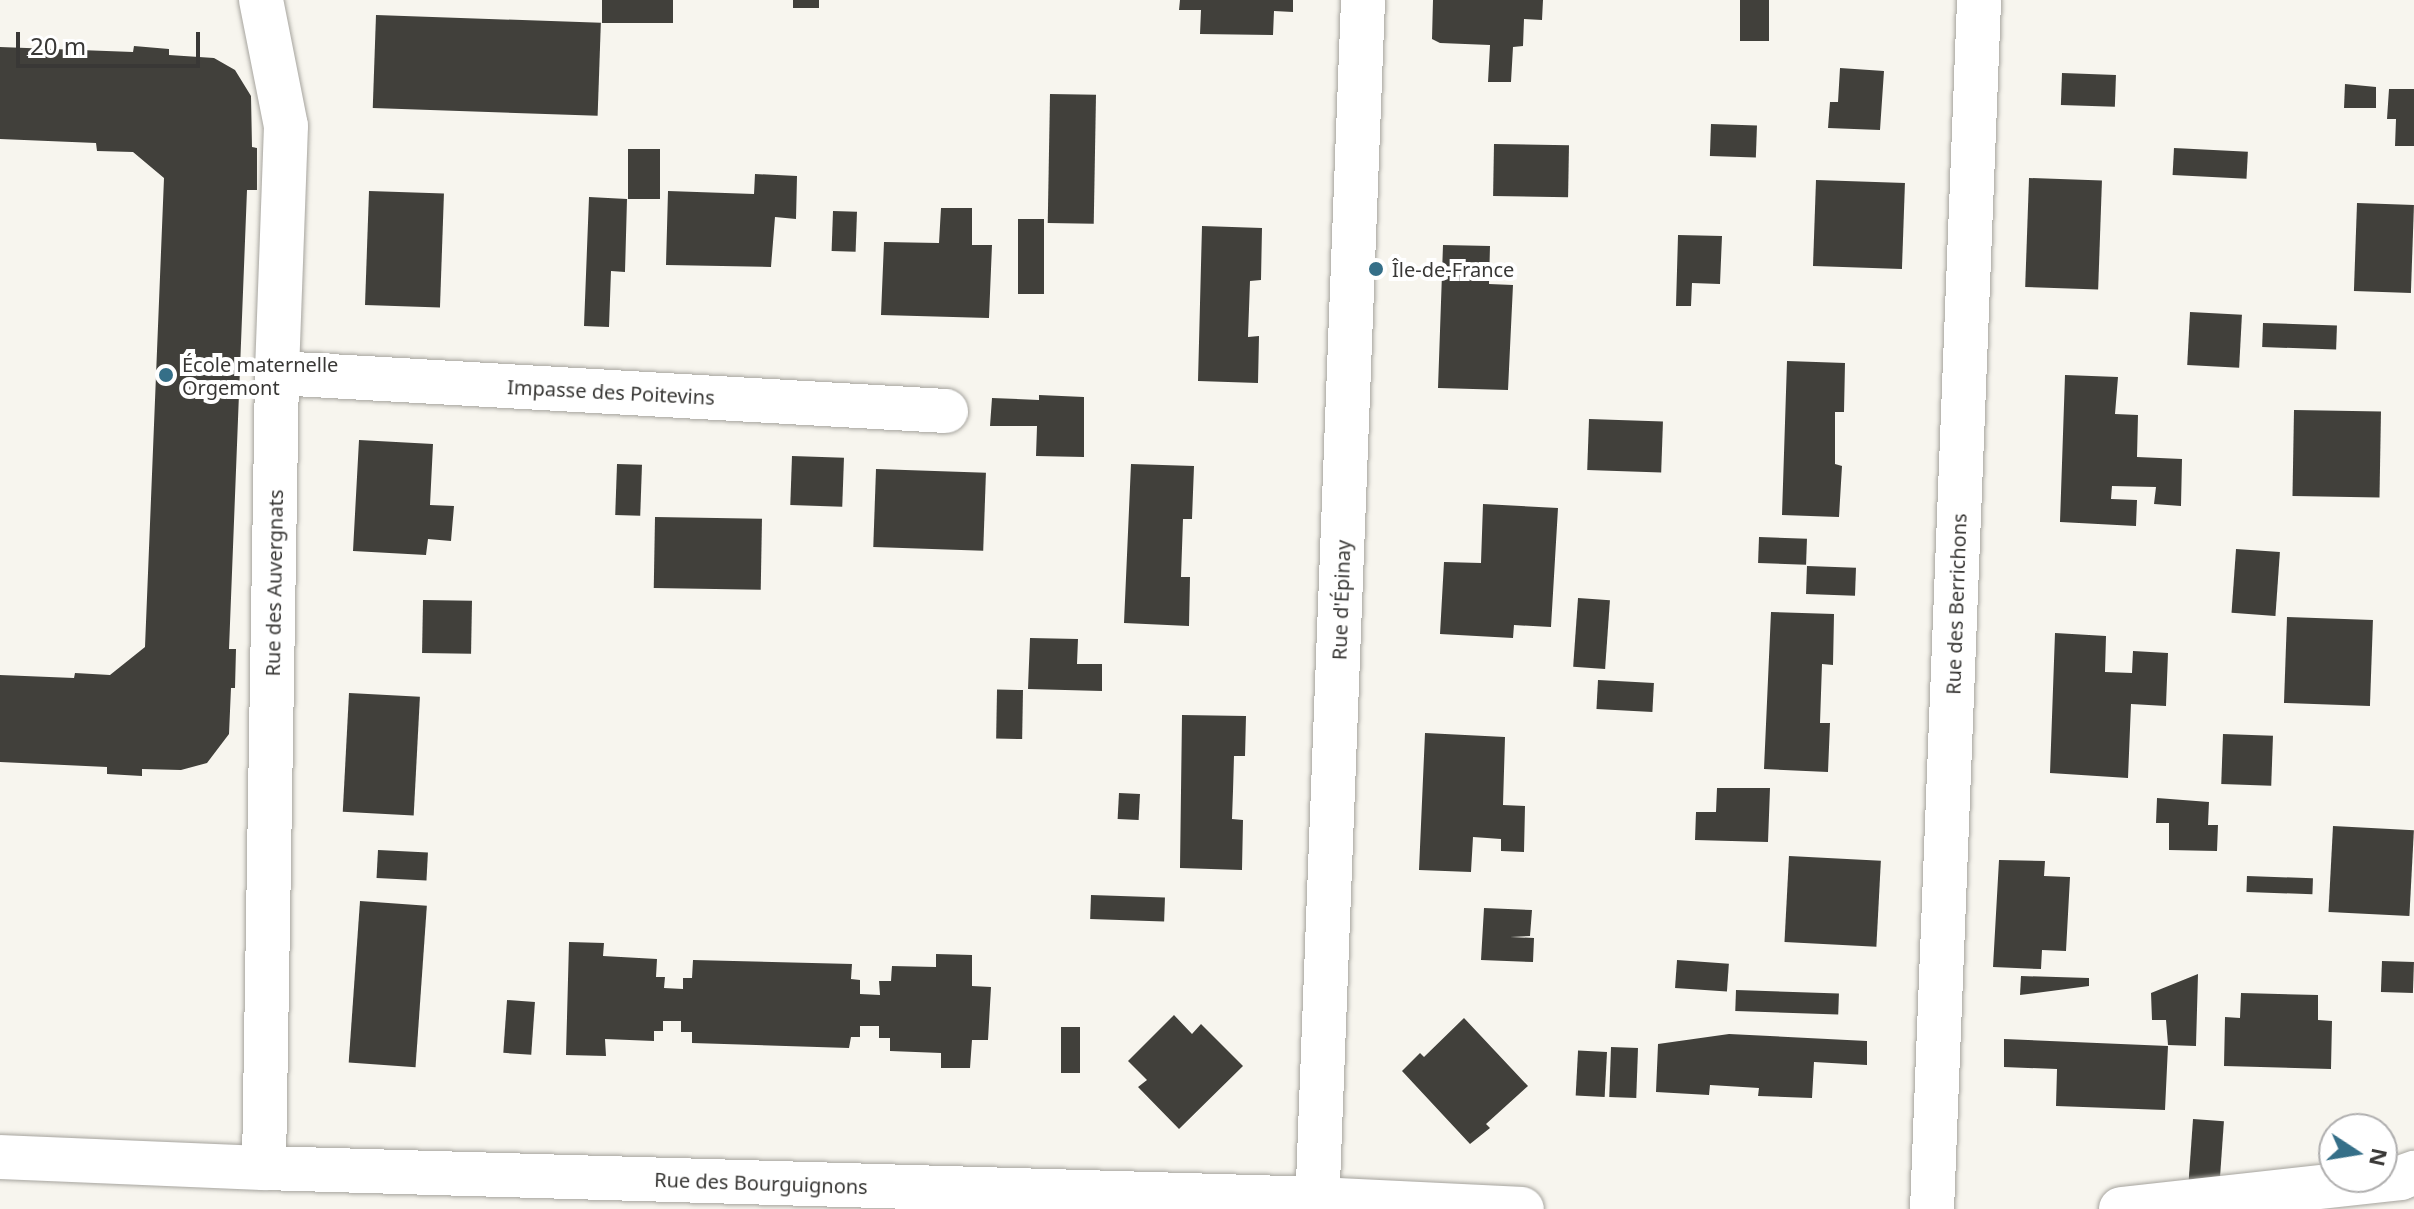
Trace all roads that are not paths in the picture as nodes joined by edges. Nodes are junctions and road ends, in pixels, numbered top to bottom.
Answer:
1 (261, 0) edge
2 (1363, 0) edge
3 (1979, 0) edge
4 (277, 373) junction
5 (946, 411) dead end
6 (0, 1157) edge
7 (264, 1168) junction
8 (2414, 1173) edge
9 (484, 1192) edge
10 (1318, 1204) edge
11 (1522, 1209) edge
12 (1932, 1209) edge
13 (2121, 1209) edge

1 - 4 street, Rue des Auvergnats
2 - 10 street, Rue d'Épinay
3 - 12 street, Rue des Berrichons
4 - 5 street, Impasse des Poitevins
4 - 7 street, Rue des Auvergnats
6 - 7 street, Rue des Bourguignons
7 - 9 street, Rue des Bourguignons
8 - 13 street
9 - 10 street, Rue des Bourguignons
10 - 11 street, Rue des Bourguignons

